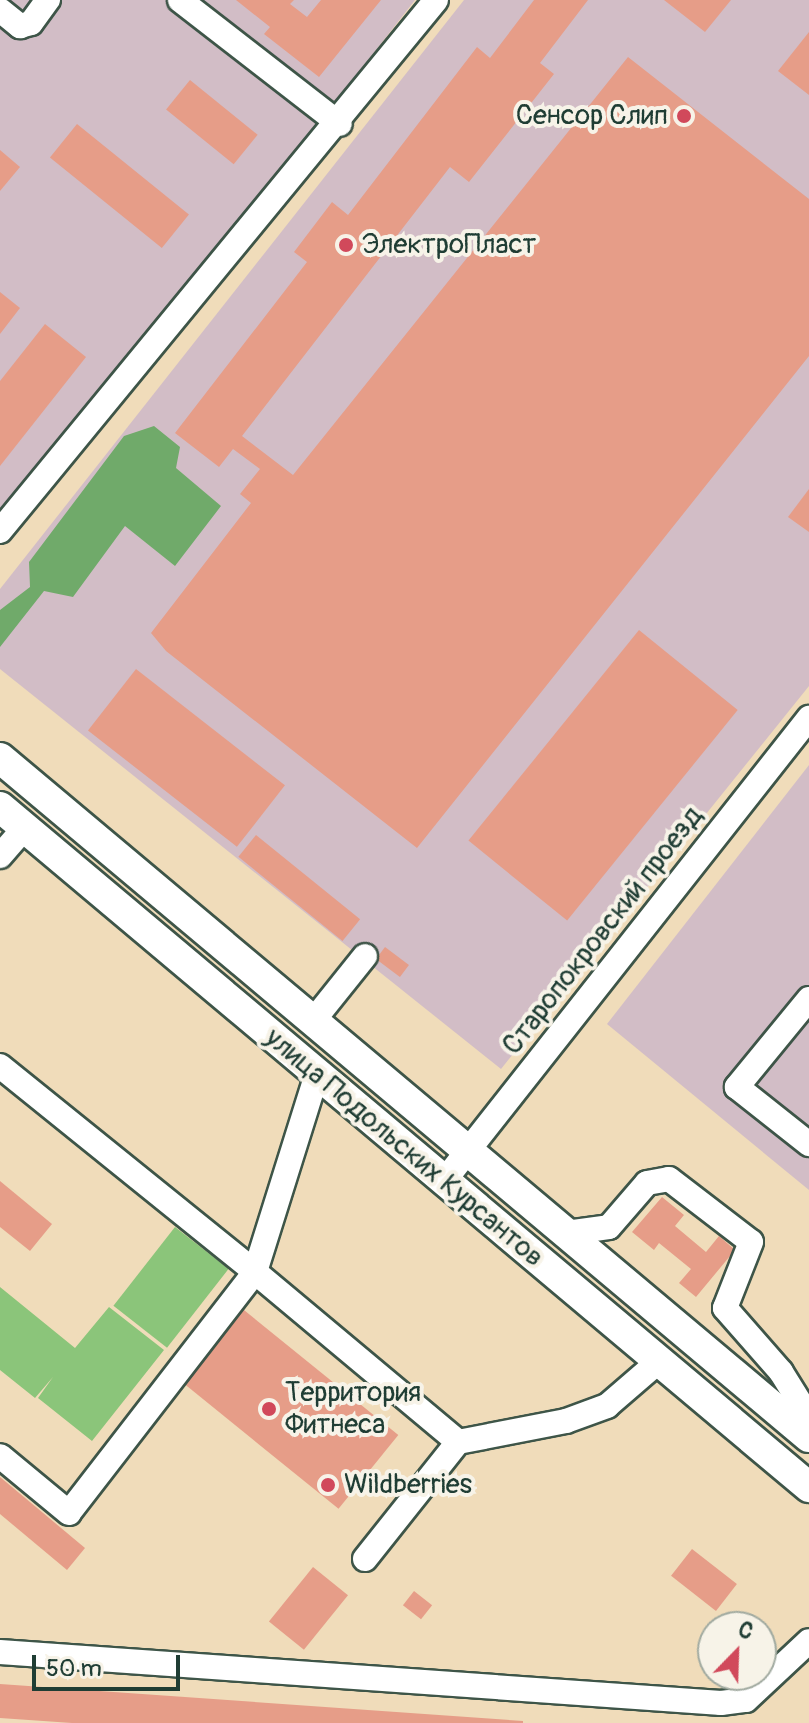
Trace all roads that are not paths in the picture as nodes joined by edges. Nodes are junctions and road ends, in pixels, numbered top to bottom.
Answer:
1 (48, 0) edge
2 (180, 0) edge
3 (436, 0) edge
4 (0, 10) edge
5 (340, 124) junction
6 (0, 531) edge
7 (809, 718) edge
8 (5, 765) edge
9 (0, 807) edge
10 (24, 828) junction
11 (0, 856) edge
12 (365, 956) dead end
13 (809, 999) edge
14 (313, 1021) junction
15 (0, 1066) edge
16 (317, 1074) junction
17 (809, 1144) edge
18 (468, 1151) junction
19 (444, 1181) junction
20 (566, 1233) junction
21 (255, 1272) junction
22 (658, 1362) junction
23 (809, 1417) edge
24 (809, 1437) edge
25 (458, 1442) junction
26 (0, 1456) edge
27 (809, 1487) edge
28 (365, 1559) dead end
29 (809, 1641) edge
30 (0, 1652) edge
31 (748, 1712) edge

1 - 4 street
2 - 5 street
3 - 5 street
5 - 6 street
7 - 18 street, Старопокровский проезд
8 - 14 main road, улица Подольских Курсантов
9 - 10 main road, улица Подольских Курсантов
10 - 11 street
10 - 16 main road, улица Подольских Курсантов
12 - 14 street
13 - 17 street
14 - 18 main road, улица Подольских Курсантов
15 - 21 street
16 - 19 main road, улица Подольских Курсантов
16 - 21 street
18 - 19 street, Старопокровский проезд
18 - 20 main road, улица Подольских Курсантов
19 - 22 main road, улица Подольских Курсантов
20 - 23 street
20 - 24 main road, улица Подольских Курсантов
21 - 25 street
21 - 26 street
22 - 25 street
22 - 27 main road, улица Подольских Курсантов
25 - 28 street
29 - 31 street
30 - 31 street

